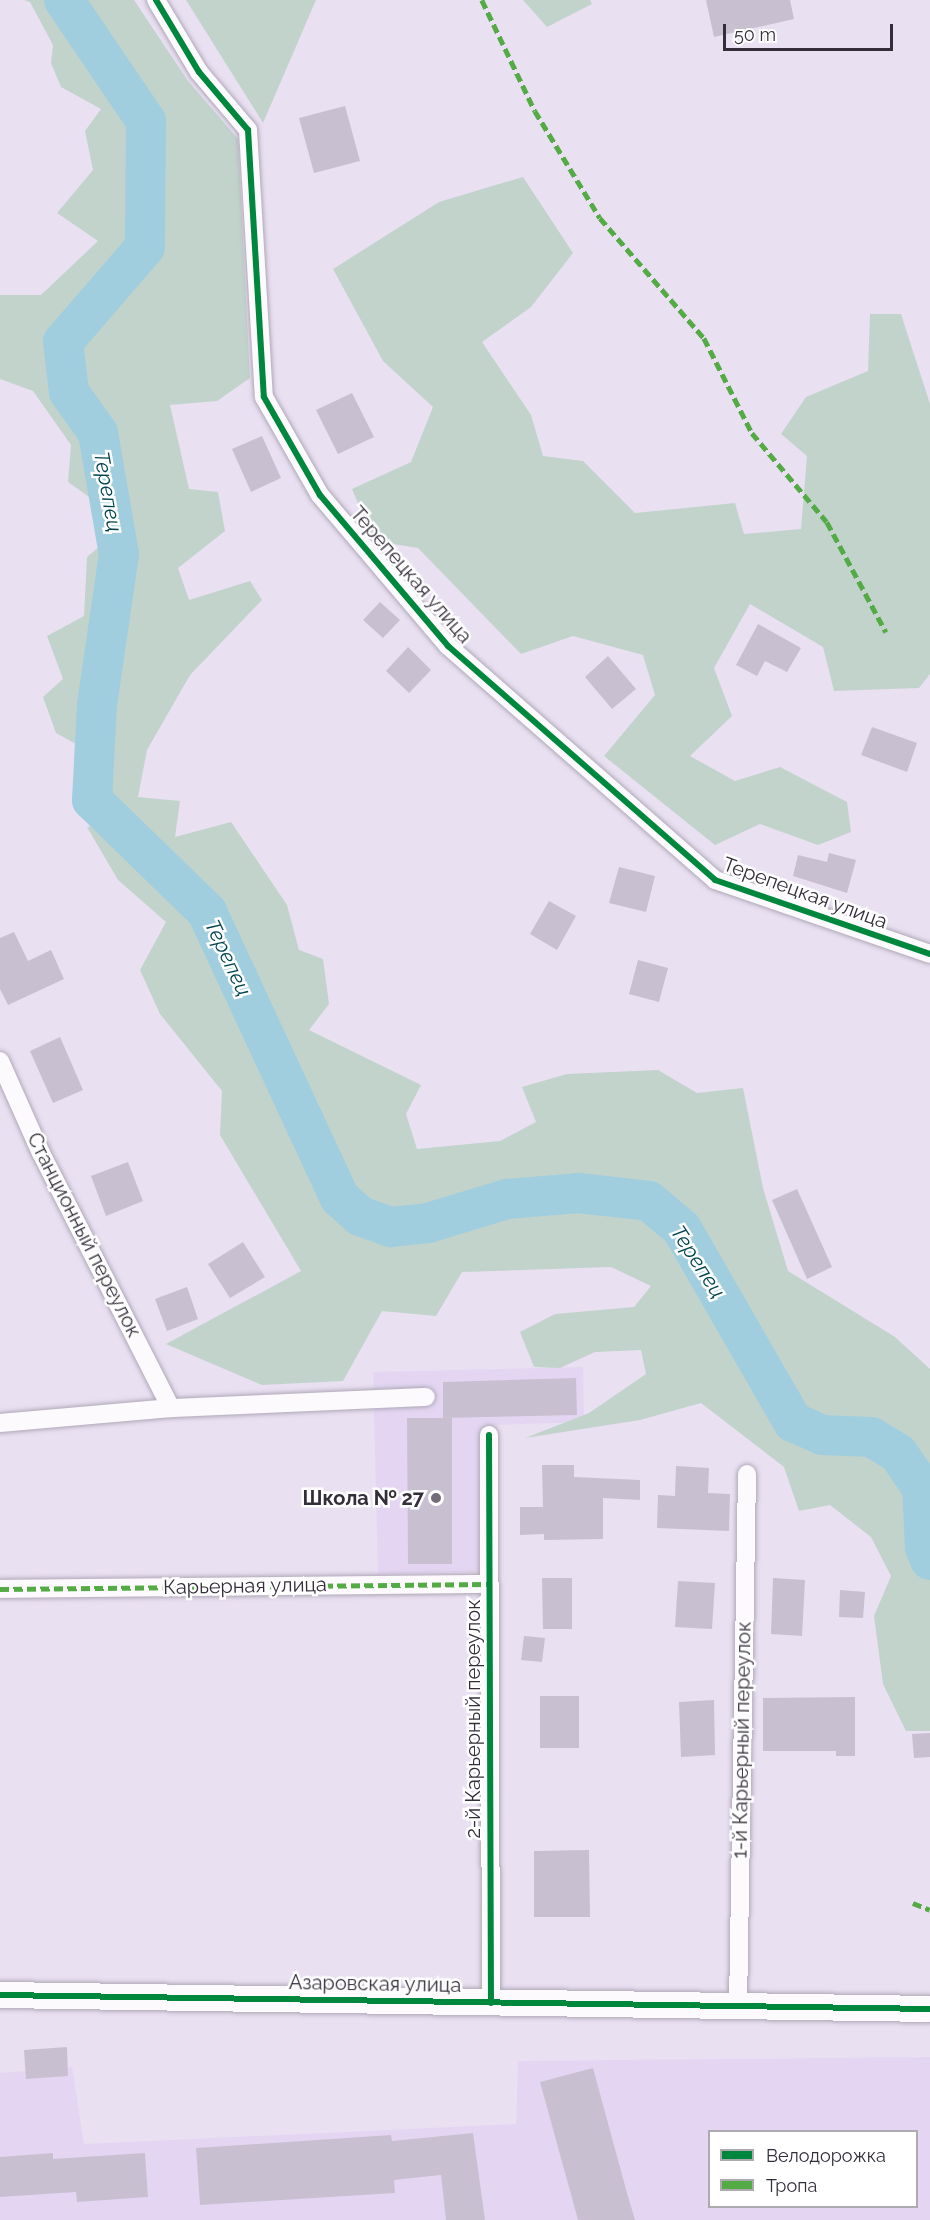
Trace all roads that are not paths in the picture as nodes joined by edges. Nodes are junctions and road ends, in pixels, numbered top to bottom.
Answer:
1 (156, 0) edge
2 (930, 954) edge
3 (0, 1061) edge
4 (426, 1397) dead end
5 (171, 1408) junction
6 (0, 1424) edge
7 (489, 1435) dead end
8 (747, 1474) dead end
9 (489, 1584) junction
10 (0, 1589) edge
11 (0, 1995) edge
12 (491, 2003) junction
13 (738, 2006) junction
14 (930, 2009) edge

1 - 2 street, Терепецкая улица
3 - 5 street, Станционный переулок
4 - 5 street
5 - 6 street
7 - 9 street, 2-й Карьерный переулок
8 - 13 street, 1-й Карьерный переулок
9 - 10 street, Карьерная улица
9 - 12 street, 2-й Карьерный переулок
11 - 12 street, Азаровская улица
12 - 13 street, Азаровская улица
13 - 14 street, Азаровская улица

